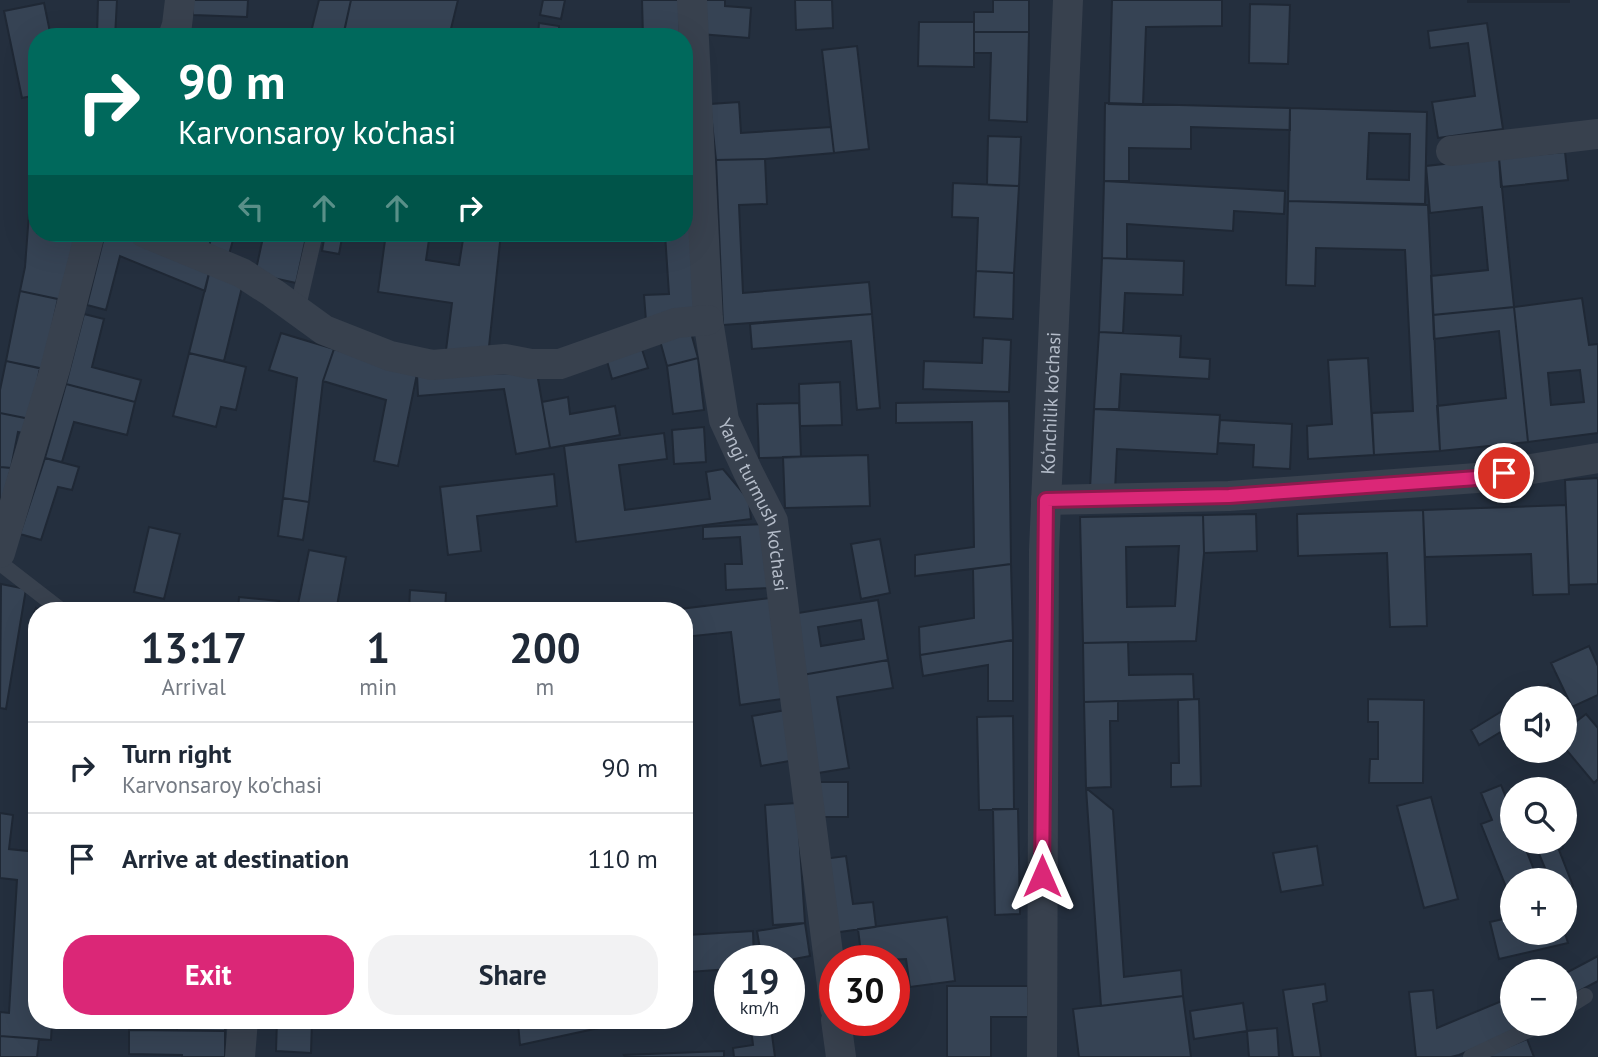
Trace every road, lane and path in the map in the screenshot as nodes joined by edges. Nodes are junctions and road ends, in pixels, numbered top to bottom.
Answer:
1 (180, 0) edge
2 (692, 0) edge
3 (1068, 0) edge
4 (176, 28) edge
5 (1598, 134) edge
6 (1451, 150) dead end
7 (88, 242) edge
8 (167, 242) edge
9 (313, 242) edge
10 (297, 310) junction
11 (708, 320) junction
12 (1598, 458) edge
13 (1046, 500) junction
14 (0, 553) edge
15 (0, 563) edge
16 (50, 602) edge
17 (827, 945) edge
18 (1585, 996) dead end
19 (1577, 1001) edge
20 (242, 1029) edge
21 (838, 1036) edge
22 (1516, 1036) edge
23 (240, 1057) edge
24 (841, 1057) edge
25 (1042, 1057) edge
26 (1471, 1057) edge

1 - 4 street
2 - 11 street, Yangi turmush ko'chasi
3 - 13 street, Ko‘nchilik ko'chasi
5 - 6 street
7 - 14 street
8 - 10 street
9 - 10 lane
10 - 11 street
11 - 17 street, Yangi turmush ko'chasi
12 - 13 street
13 - 25 street, Ko‘nchilik ko'chasi
15 - 16 lane
18 - 19 lane
20 - 23 street
21 - 24 street
22 - 26 lane

